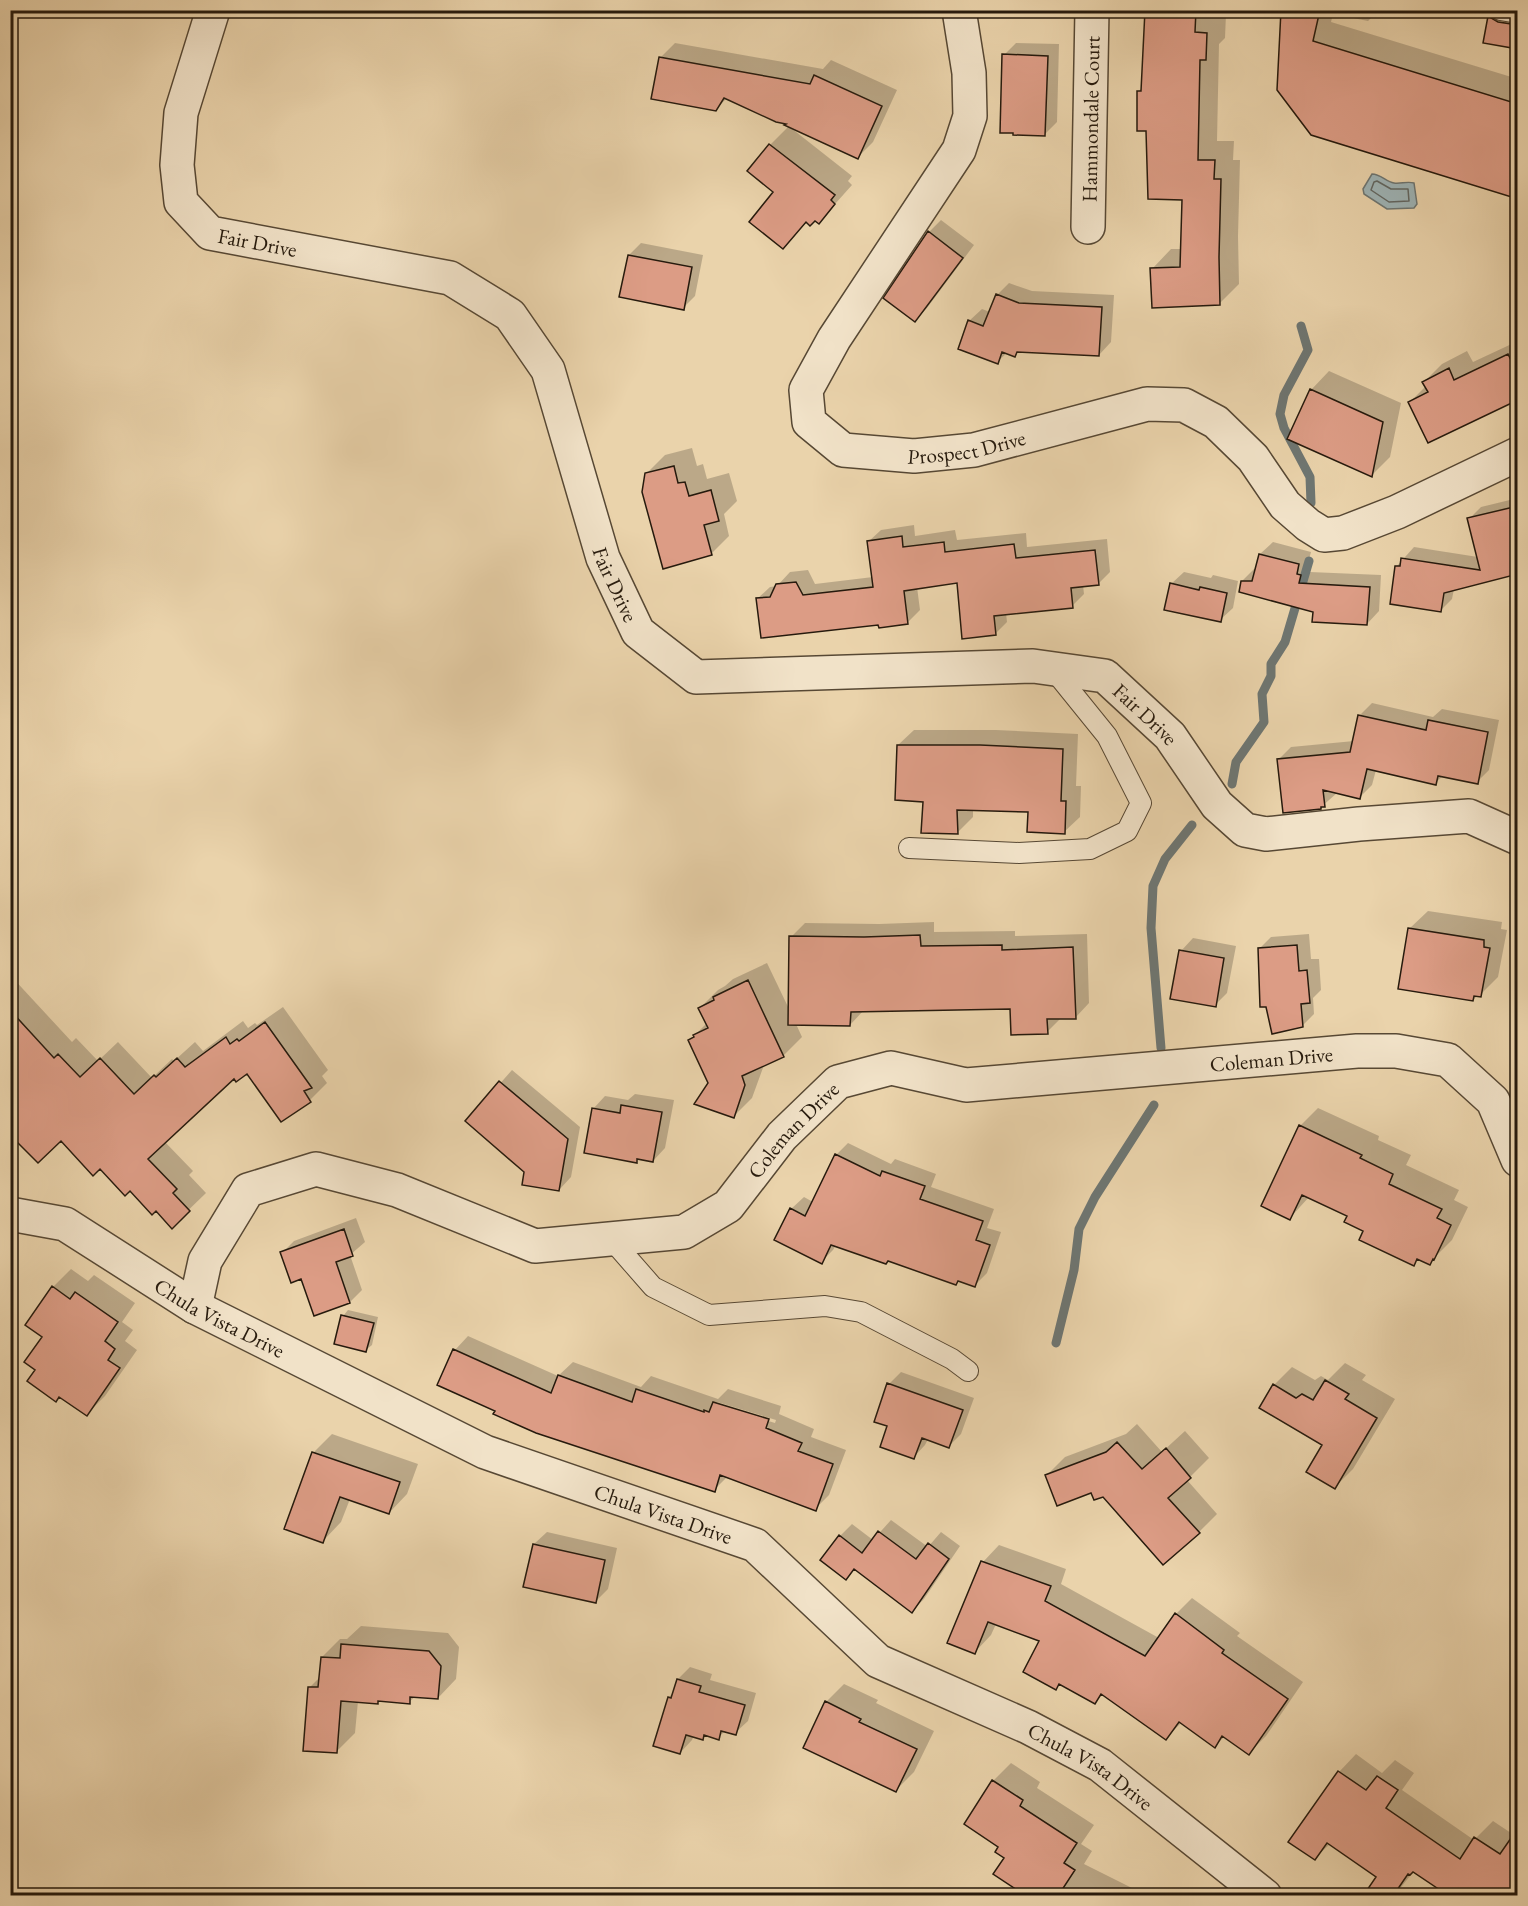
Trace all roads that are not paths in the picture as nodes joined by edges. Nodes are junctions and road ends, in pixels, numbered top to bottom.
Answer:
1 (213, 10) edge
2 (959, 10) edge
3 (1092, 10) edge
4 (1500, 10) edge
5 (1518, 13) edge
6 (1088, 227) dead end
7 (1518, 454) edge
8 (1052, 668) junction
9 (1518, 838) edge
10 (909, 848) dead end
11 (1518, 1160) edge
12 (10, 1214) edge
13 (611, 1239) junction
14 (195, 1307) junction
15 (968, 1371) dead end
16 (1265, 1896) edge

1 - 8 street, Fair Drive
2 - 7 street, Prospect Drive
3 - 6 street, Hammondale Court
4 - 5 lane
8 - 9 street, Fair Drive
8 - 10 lane
11 - 13 street, Coleman Drive
12 - 14 street, Chula Vista Drive
13 - 14 street, Coleman Drive
13 - 15 lane
14 - 16 street, Chula Vista Drive

